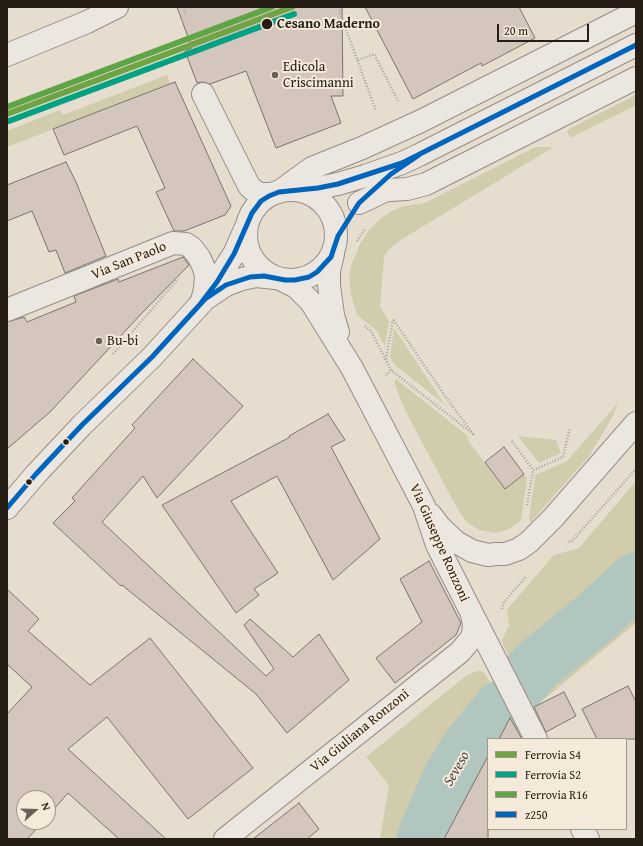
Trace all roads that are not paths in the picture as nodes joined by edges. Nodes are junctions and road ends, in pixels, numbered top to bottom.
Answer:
1 (117, 7) edge
2 (636, 12) edge
3 (636, 45) edge
4 (7, 55) edge
5 (636, 78) edge
6 (203, 94) dead end
7 (419, 155) junction
8 (247, 182) junction
9 (284, 191) junction
10 (359, 203) junction
11 (249, 220) junction
12 (334, 250) junction
13 (278, 278) junction
14 (198, 307) junction
15 (7, 310) edge
16 (352, 368) junction
17 (636, 423) edge
18 (424, 506) junction
19 (7, 508) edge
20 (471, 612) junction
21 (535, 738) edge
22 (583, 830) edge
23 (226, 839) edge
24 (588, 839) edge

1 - 4 street
2 - 9 street
3 - 7 street
5 - 10 street
6 - 8 street
7 - 9 street
7 - 10 street
8 - 9 street
8 - 11 street
9 - 11 street
9 - 12 street
10 - 12 street
11 - 13 street
11 - 14 street
12 - 13 street
12 - 16 street, Via Giuseppe Ronzoni
13 - 14 street
13 - 16 street, Via Giuseppe Ronzoni
14 - 15 street, Via San Paolo
14 - 19 street
16 - 18 street, Via Giuseppe Ronzoni
17 - 18 street
18 - 20 street, Via Giuseppe Ronzoni
20 - 21 street, Via Giuseppe Ronzoni
20 - 23 street, Via Giuliana Ronzoni
22 - 24 street

